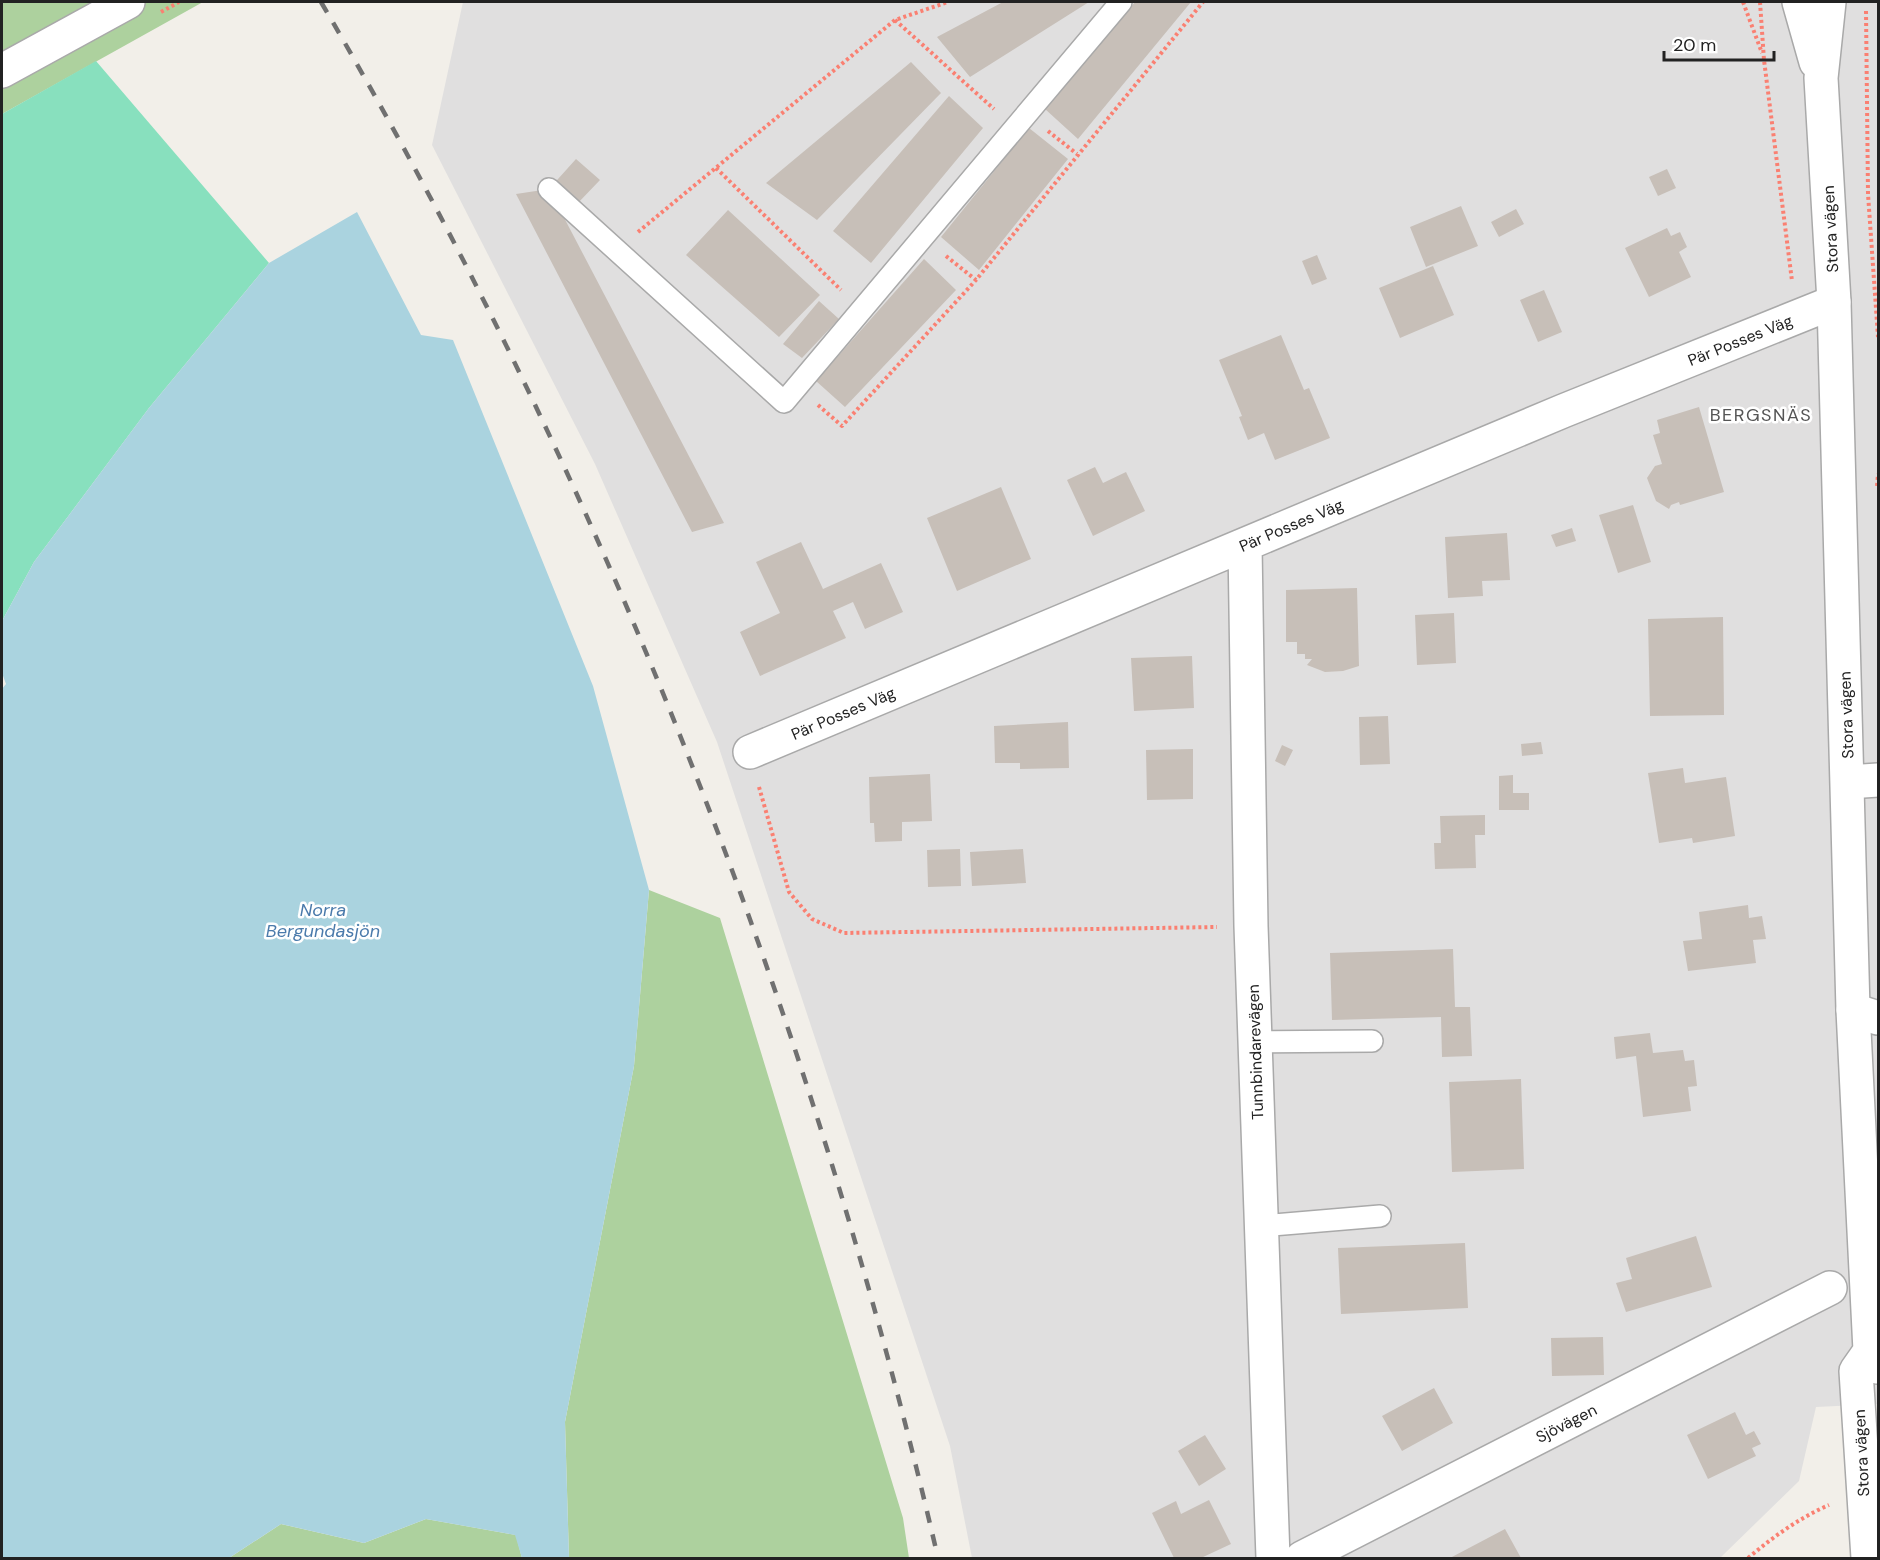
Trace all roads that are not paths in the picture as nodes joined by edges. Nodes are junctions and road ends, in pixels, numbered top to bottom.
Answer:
1 (128, 2) edge
2 (1121, 2) edge
3 (1799, 2) edge
4 (1829, 2) edge
5 (2, 71) edge
6 (1821, 78) junction
7 (549, 189) dead end
8 (1834, 302) junction
9 (1245, 545) junction
10 (750, 752) road end
11 (1863, 781) edge
12 (1866, 1014) edge
13 (1372, 1041) dead end
14 (1255, 1042) junction
15 (1380, 1216) dead end
16 (1262, 1226) junction
17 (1830, 1288) dead end
18 (1874, 1359) edge
19 (1320, 1554) edge
20 (1274, 1558) edge
21 (1868, 1558) edge

1 - 5 street
2 - 7 lane
3 - 6 street, Stora vägen
4 - 6 street, Stora vägen
6 - 8 street, Stora vägen
8 - 9 street, Pär Posses Väg
8 - 11 street, Stora vägen
9 - 10 street, Pär Posses Väg
9 - 14 street, Tunnbindarevägen
11 - 12 street, Stora vägen
12 - 18 street, Stora vägen
13 - 14 lane
14 - 16 street, Tunnbindarevägen
15 - 16 lane
16 - 20 street, Tunnbindarevägen
17 - 19 street, Sjövägen
18 - 21 street, Stora vägen

